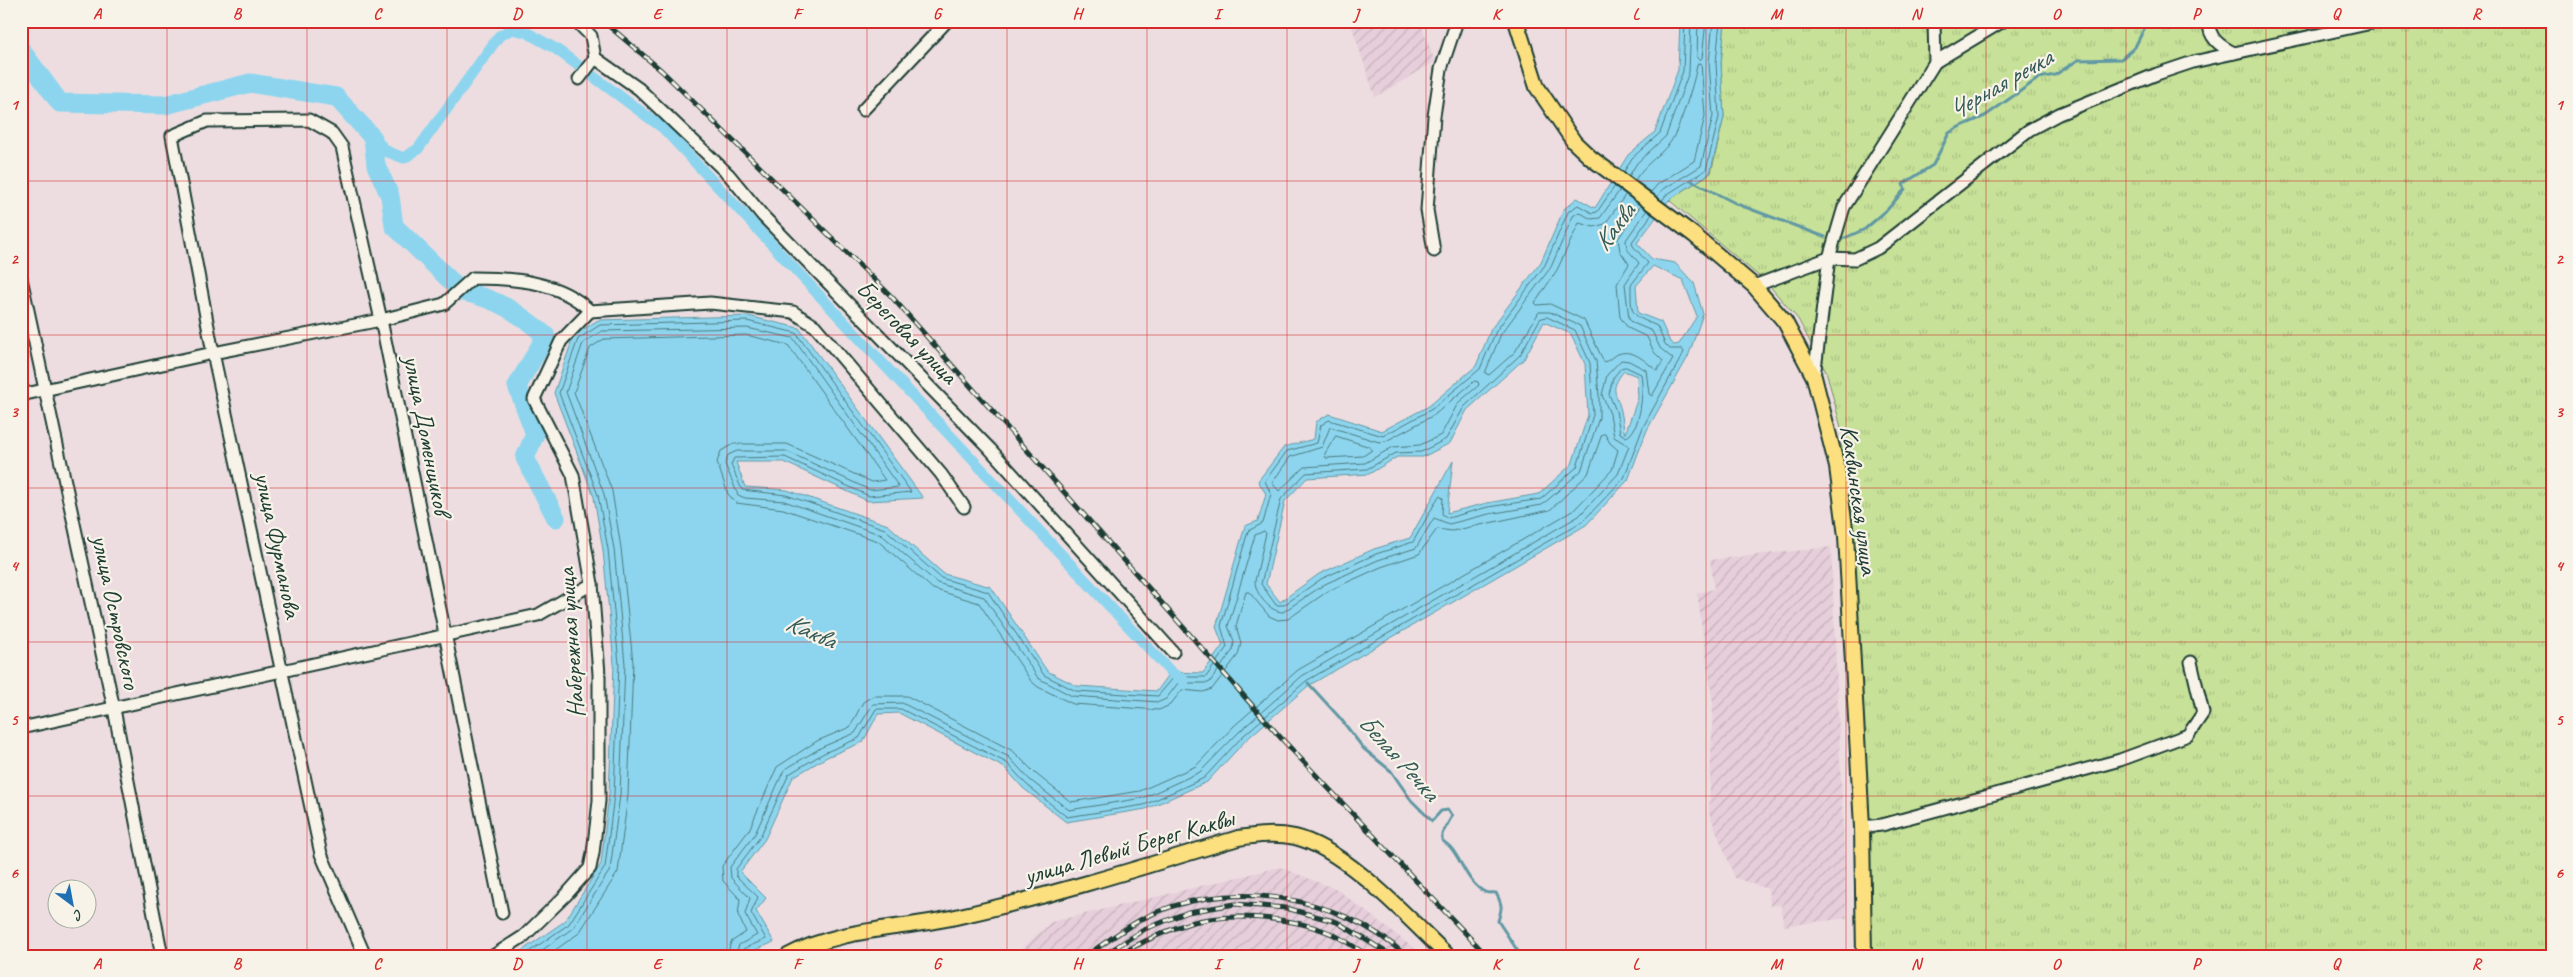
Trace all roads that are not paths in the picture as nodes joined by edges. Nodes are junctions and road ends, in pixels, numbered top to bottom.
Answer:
1 (576, 21) edge
2 (947, 21) edge
3 (1457, 21) edge
4 (1516, 21) edge
5 (1934, 21) edge
6 (2003, 21) edge
7 (2209, 21) edge
8 (2381, 21) edge
9 (2234, 53) junction
10 (595, 58) junction
11 (1935, 62) junction
12 (579, 79) dead end
13 (862, 110) dead end
14 (172, 136) joint
15 (1434, 251) dead end
16 (1829, 258) junction
17 (21, 278) edge
18 (1754, 286) junction
19 (590, 311) junction
20 (381, 320) junction
21 (213, 353) junction
22 (1814, 377) junction
23 (45, 390) junction
24 (21, 395) edge
25 (964, 507) dead end
26 (592, 584) junction
27 (444, 634) junction
28 (1173, 652) dead end
29 (2191, 662) dead end
30 (283, 670) junction
31 (114, 709) junction
32 (21, 728) edge
33 (1862, 827) junction
34 (502, 913) dead end
35 (162, 956) edge
36 (365, 956) edge
37 (493, 956) edge
38 (788, 956) edge
39 (1448, 956) edge
40 (1864, 956) edge

1 - 10 street
2 - 13 street
3 - 15 street
4 - 18 main road, Каквинская улица
5 - 11 street
6 - 11 street
7 - 9 street
8 - 9 street
9 - 16 street
10 - 12 street
10 - 28 street, Береговая улица
11 - 16 street
14 - 20 street, улица Доменщиков
14 - 21 street, улица Фурманова
16 - 18 street
16 - 22 street
17 - 23 street, улица Островского
18 - 22 main road, Каквинская улица
19 - 20 street
19 - 25 street
19 - 26 street, Набережная улица
20 - 21 street
20 - 27 street, улица Доменщиков
21 - 23 street
21 - 30 street, улица Фурманова
22 - 33 main road, Каквинская улица
23 - 24 street
23 - 31 street, улица Островского
26 - 27 street
26 - 37 street, Набережная улица
27 - 30 street
27 - 34 street, улица Доменщиков
29 - 33 street
30 - 31 street
30 - 36 street, улица Фурманова
31 - 32 street
31 - 35 street, улица Островского
33 - 40 main road, Каквинская улица
38 - 39 main road, улица Левый Берег Каквы

